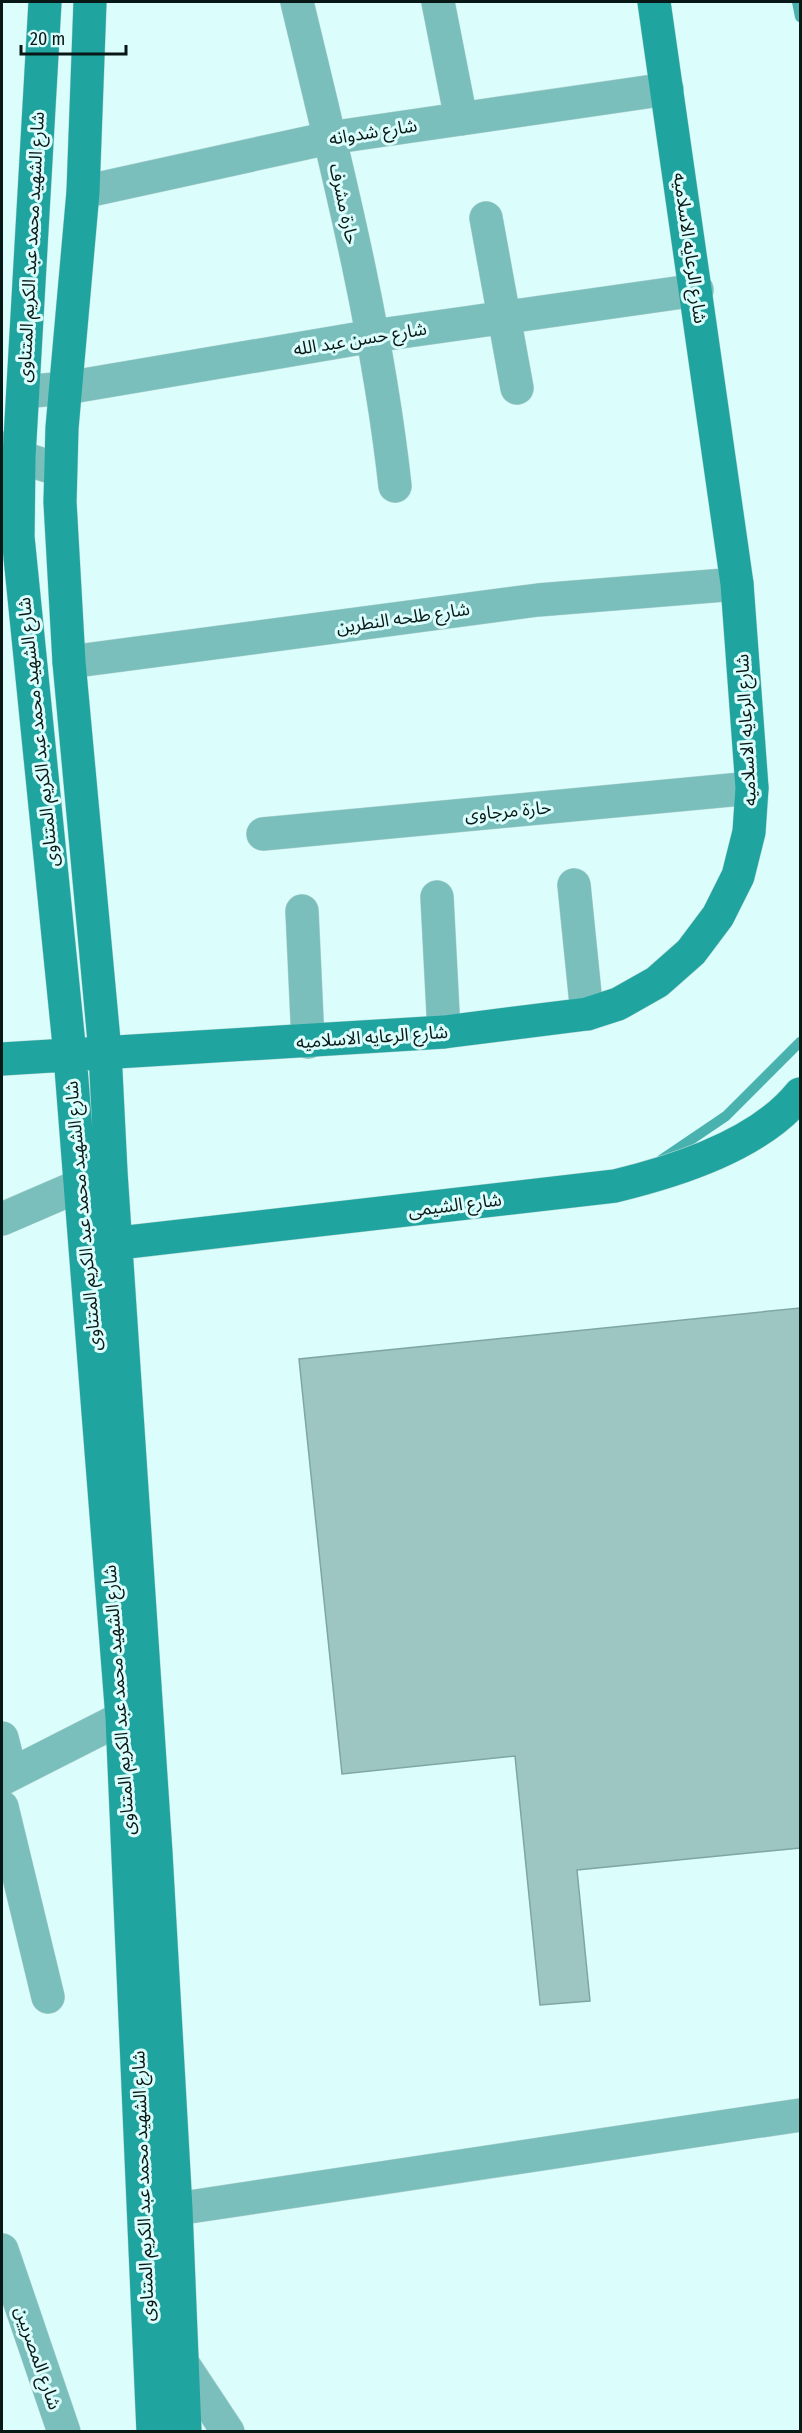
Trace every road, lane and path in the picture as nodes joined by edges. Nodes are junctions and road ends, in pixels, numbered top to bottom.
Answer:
1 (45, 2) edge
2 (90, 2) edge
3 (297, 2) edge
4 (438, 2) edge
5 (654, 2) edge
6 (667, 89) junction
7 (461, 118) junction
8 (329, 138) junction
9 (83, 192) junction
10 (486, 218) dead end
11 (697, 290) junction
12 (505, 318) junction
13 (373, 336) junction
14 (66, 388) junction
15 (518, 388) dead end
16 (24, 392) junction
17 (10, 453) edge
18 (60, 470) junction
19 (395, 486) dead end
20 (737, 584) junction
21 (69, 662) junction
22 (752, 788) junction
23 (263, 834) dead end
24 (574, 885) dead end
25 (437, 897) dead end
26 (302, 911) dead end
27 (587, 1014) junction
28 (444, 1032) junction
29 (308, 1042) junction
30 (105, 1052) junction
31 (70, 1054) junction
32 (2, 1059) edge
33 (796, 1104) edge
34 (111, 1172) junction
35 (80, 1185) junction
36 (2, 1220) edge
37 (100, 1246) junction
38 (122, 1718) junction
39 (2, 1738) edge
40 (6, 1776) edge
41 (2, 1807) edge
42 (142, 1854) junction
43 (48, 1996) dead end
44 (801, 2115) edge
45 (176, 2209) junction
46 (2, 2250) edge
47 (181, 2361) junction
48 (64, 2432) edge
49 (153, 2432) edge
50 (185, 2432) edge
51 (228, 2432) edge

1 - 16 main road, شارع الشهيد محمد عبد الكريم المتناوى
2 - 9 main road, شارع الشهيد محمد عبد الكريم المتناوى
3 - 8 street, حارة مشرف
4 - 7 street
5 - 6 main road, شارع الرعايه الاسلاميه
6 - 7 street, شارع شدوانه
6 - 11 main road, شارع الرعايه الاسلاميه
7 - 8 street, شارع شدوانه
8 - 9 street, شارع شدوانه
8 - 13 street, حارة مشرف
9 - 14 main road, شارع الشهيد محمد عبد الكريم المتناوى
10 - 12 street
11 - 12 street, شارع حسن عبد الله
11 - 20 main road, شارع الرعايه الاسلاميه
12 - 13 street, شارع حسن عبد الله
12 - 15 street
13 - 14 street, شارع حسن عبد الله
13 - 19 street, حارة مشرف
14 - 16 street, شارع حسن عبد الله
14 - 18 main road, شارع الشهيد محمد عبد الكريم المتناوى
16 - 17 main road, شارع الشهيد محمد عبد الكريم المتناوى
17 - 18 street
17 - 31 main road, شارع الشهيد محمد عبد الكريم المتناوى
18 - 21 main road, شارع الشهيد محمد عبد الكريم المتناوى
20 - 21 street, شارع طلحه النطرين
20 - 22 main road, شارع الرعايه الاسلاميه
21 - 30 main road, شارع الشهيد محمد عبد الكريم المتناوى
22 - 23 street, حارة مرجاوى
22 - 27 main road, شارع الرعايه الاسلاميه
24 - 27 street
25 - 28 street
26 - 29 street
27 - 28 main road, شارع الرعايه الاسلاميه
28 - 29 main road, شارع الرعايه الاسلاميه
29 - 30 main road, شارع الرعايه الاسلاميه
30 - 31 main road, شارع الرعايه الاسلاميه
30 - 34 main road, شارع الشهيد محمد عبد الكريم المتناوى
31 - 32 main road, شارع الرعايه الاسلاميه
31 - 35 main road, شارع الشهيد محمد عبد الكريم المتناوى
33 - 37 main road, شارع الشيمى
34 - 35 street
34 - 37 main road, شارع الشهيد محمد عبد الكريم المتناوى
35 - 36 street
35 - 37 main road, شارع الشهيد محمد عبد الكريم المتناوى
37 - 38 main road, شارع الشهيد محمد عبد الكريم المتناوى
37 - 42 main road, شارع الشهيد محمد عبد الكريم المتناوى
38 - 40 street
38 - 42 main road, شارع الشهيد محمد عبد الكريم المتناوى
39 - 40 street
41 - 43 street
42 - 45 main road, شارع الشهيد محمد عبد الكريم المتناوى
42 - 49 main road, شارع الشهيد محمد عبد الكريم المتناوى
44 - 45 street
45 - 47 main road, شارع الشهيد محمد عبد الكريم المتناوى
46 - 48 street, شارع المصريين
47 - 50 main road, شارع الشهيد محمد عبد الكريم المتناوى
47 - 51 street

